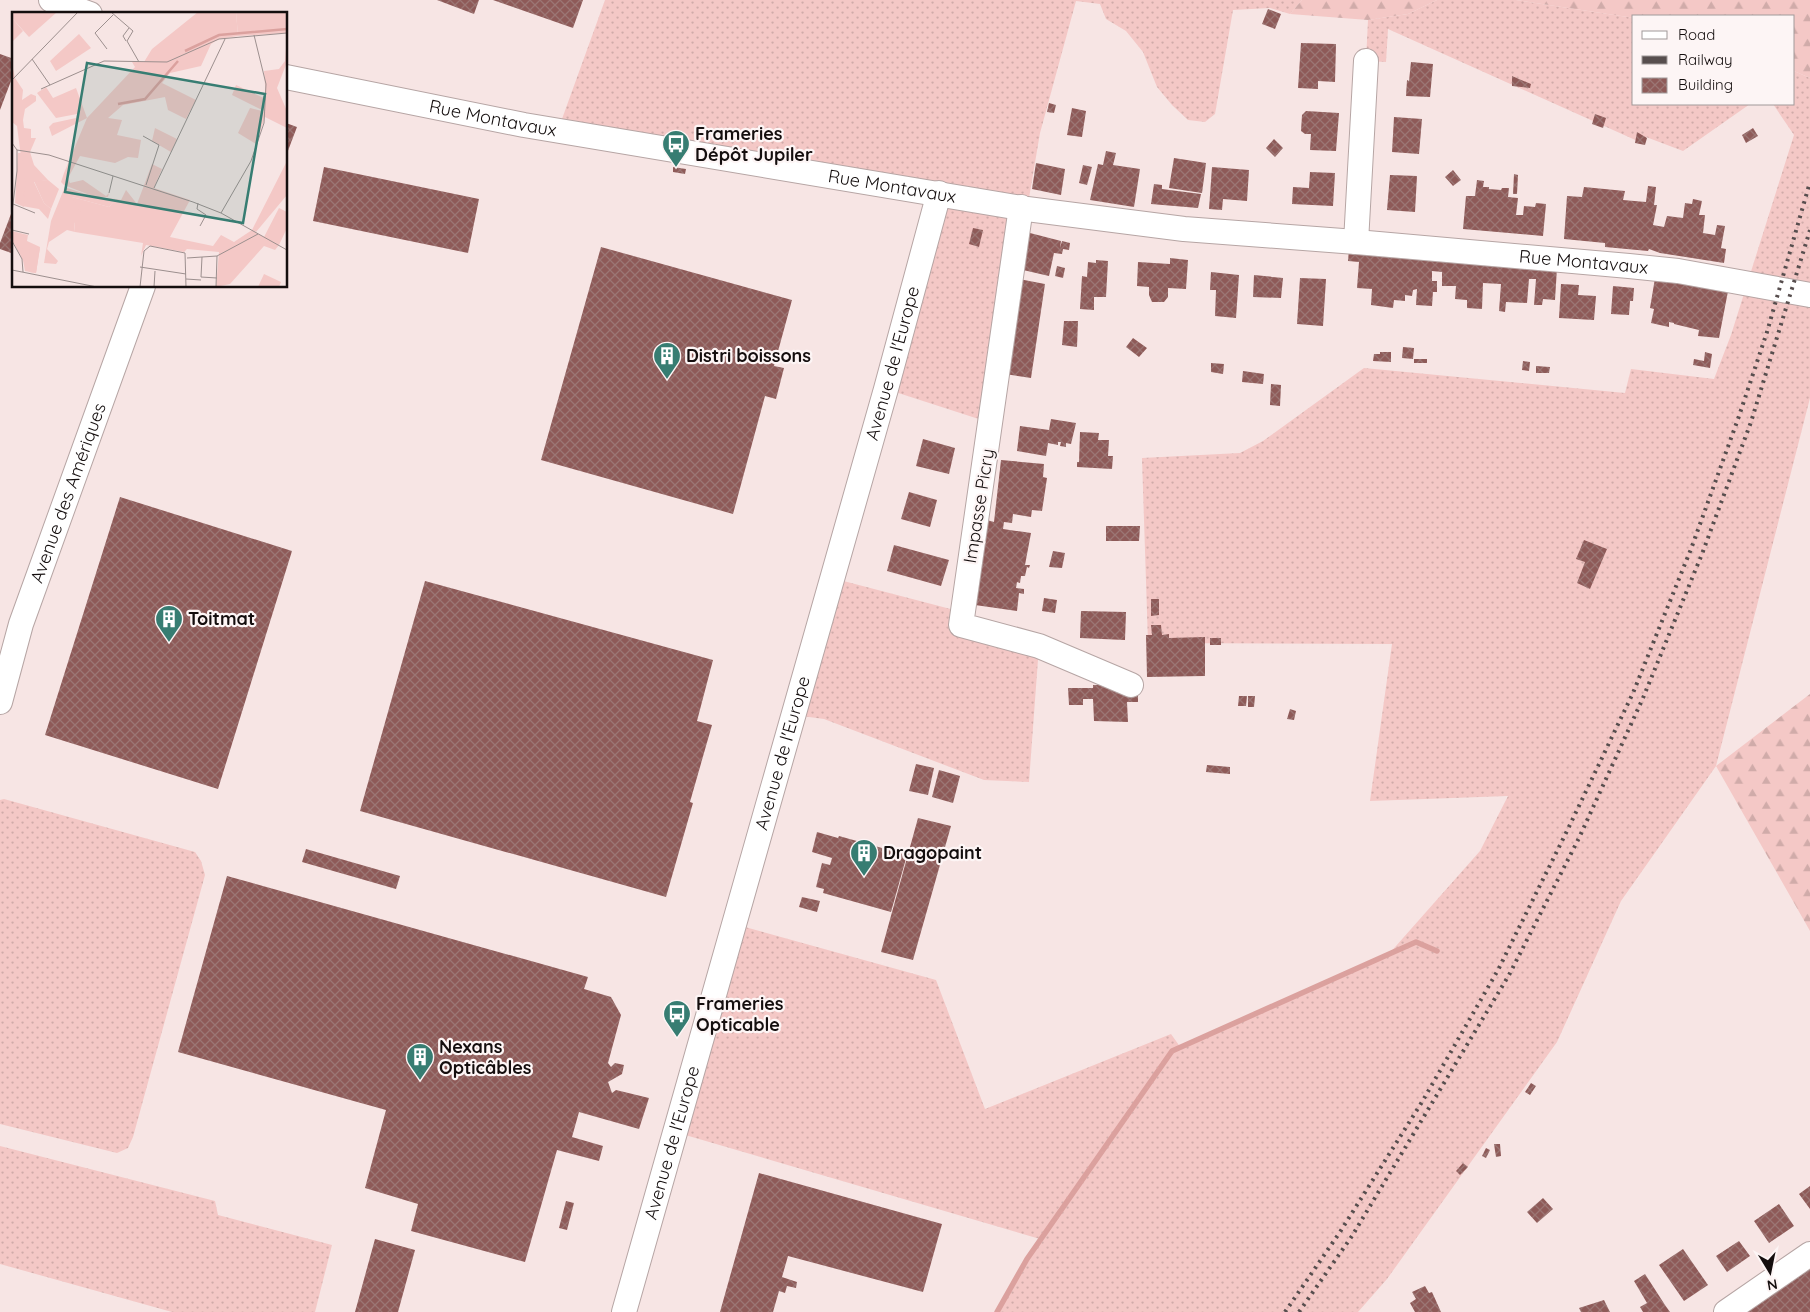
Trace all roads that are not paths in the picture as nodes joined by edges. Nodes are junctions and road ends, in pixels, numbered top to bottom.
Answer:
1 (51, 0) edge
2 (84, 12) edge
3 (1366, 61) dead end
4 (288, 76) edge
5 (939, 193) junction
6 (1022, 208) junction
7 (1356, 242) junction
8 (142, 288) edge
9 (1810, 295) edge
10 (1131, 685) dead end
11 (0, 702) edge
12 (1810, 1254) edge
13 (624, 1312) edge
14 (1726, 1312) edge

1 - 2 street
3 - 7 street
4 - 5 street, Rue Montavaux
5 - 6 street, Rue Montavaux
5 - 13 street, Avenue de l'Europe
6 - 7 street, Rue Montavaux
6 - 10 street, Impasse Picry
7 - 9 street, Rue Montavaux
8 - 11 street, Avenue des Amériques
12 - 14 street

